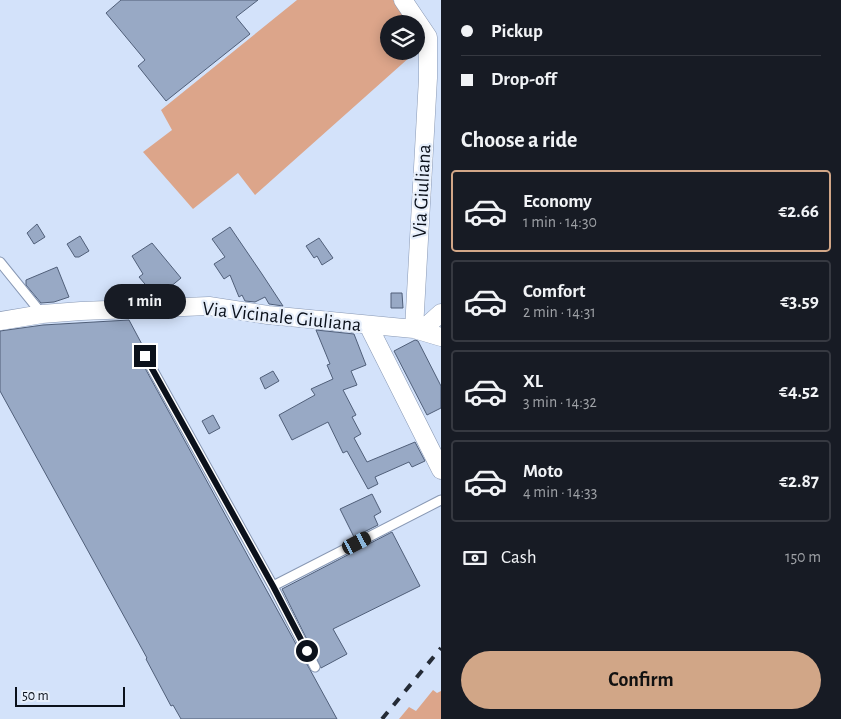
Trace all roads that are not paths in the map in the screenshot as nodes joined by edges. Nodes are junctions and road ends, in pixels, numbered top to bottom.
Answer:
1 (403, 0) edge
2 (0, 262) edge
3 (441, 313) edge
4 (42, 314) junction
5 (0, 321) edge
6 (368, 325) junction
7 (418, 330) junction
8 (441, 337) edge
9 (145, 356) dead end
10 (441, 470) edge
11 (441, 500) edge
12 (273, 586) junction
13 (315, 667) dead end

1 - 7 street, Via Giuliana
2 - 4 lane
3 - 7 street
4 - 5 street, Via Vicinale Giuliana
4 - 6 street, Via Vicinale Giuliana
6 - 7 street, Via Vicinale Giuliana
6 - 10 street
7 - 8 street, Via Vicinale Giuliana
9 - 12 lane
11 - 12 lane
12 - 13 lane

